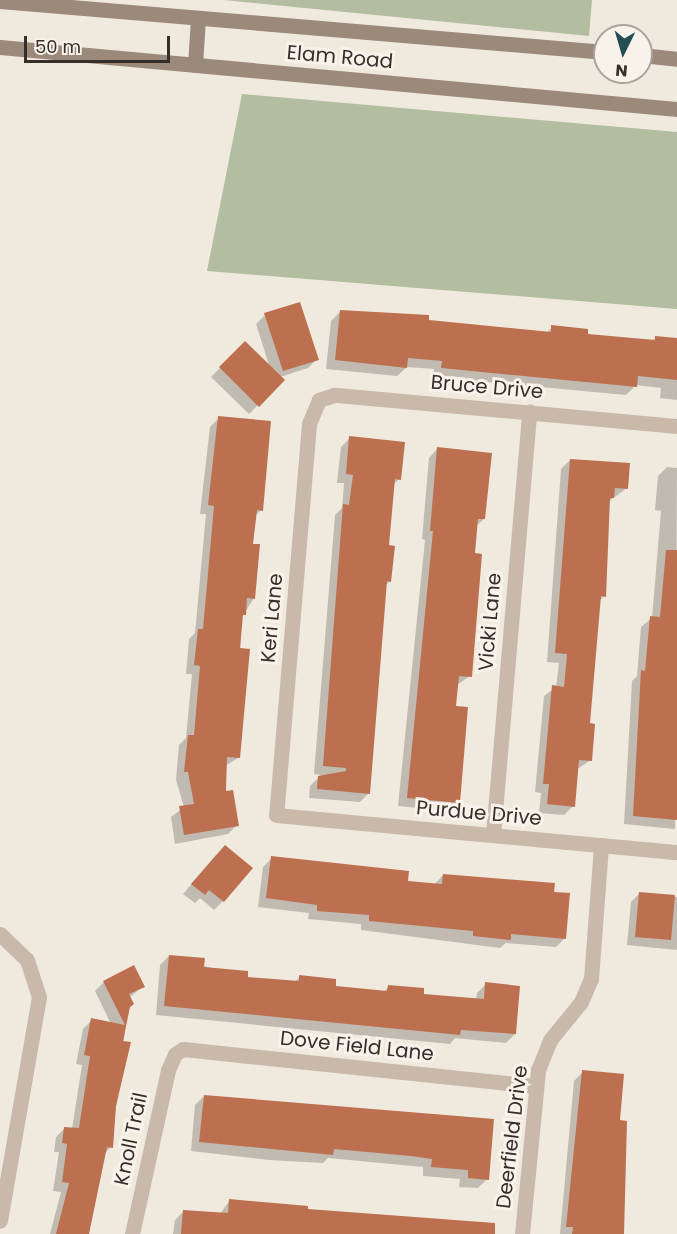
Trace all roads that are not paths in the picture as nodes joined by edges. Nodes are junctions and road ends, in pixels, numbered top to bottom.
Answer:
1 (0, 1) edge
2 (198, 18) junction
3 (0, 47) edge
4 (593, 51) edge
5 (653, 57) edge
6 (677, 59) edge
7 (195, 65) junction
8 (677, 109) edge
9 (529, 412) junction
10 (309, 424) joint
11 (677, 426) edge
12 (276, 815) joint
13 (493, 835) junction
14 (601, 845) junction
15 (677, 852) edge
16 (0, 934) edge
17 (175, 1054) joint
18 (536, 1086) junction
19 (0, 1221) edge
20 (132, 1234) edge
21 (522, 1234) edge

1 - 2 main road, Elam Road
2 - 4 main road, Elam Road
2 - 7 main road
3 - 7 main road, Elam Road
5 - 6 main road
7 - 8 main road, Elam Road
9 - 10 street, Bruce Drive
9 - 11 street, Bruce Drive
9 - 13 street, Vicki Lane
10 - 12 street, Keri Lane
12 - 13 street, Purdue Drive
13 - 14 street, Purdue Drive
14 - 15 street, Purdue Drive
14 - 18 street, Deerfield Drive
16 - 19 street
17 - 18 street, Dove Field Lane
17 - 20 street, Knoll Trail
18 - 21 street, Deerfield Drive

